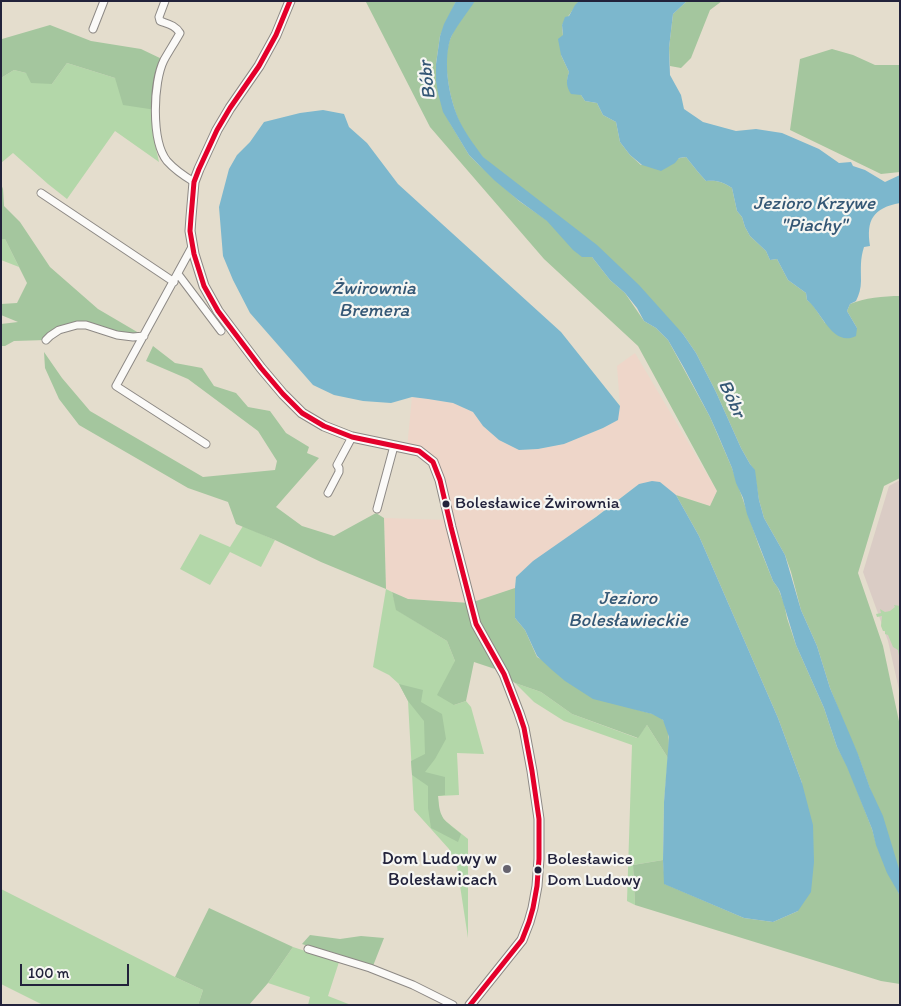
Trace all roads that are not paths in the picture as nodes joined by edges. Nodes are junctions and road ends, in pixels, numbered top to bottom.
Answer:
1 (104, 1) edge
2 (165, 1) edge
3 (290, 1) edge
4 (93, 29) dead end
5 (194, 182) junction
6 (42, 193) dead end
7 (192, 247) junction
8 (178, 274) junction
9 (174, 282) junction
10 (222, 331) dead end
11 (144, 336) junction
12 (46, 340) dead end
13 (352, 437) junction
14 (206, 444) dead end
15 (394, 446) junction
16 (328, 493) dead end
17 (377, 509) dead end
18 (308, 949) dead end
19 (452, 1005) edge
20 (470, 1005) edge

1 - 4 street
2 - 5 street
3 - 5 street
5 - 7 street
6 - 9 street
7 - 8 street
7 - 13 street
8 - 9 street
8 - 10 street
9 - 11 street
11 - 12 street
11 - 14 street
13 - 15 street
13 - 16 street
15 - 17 street
15 - 20 street
18 - 19 street

